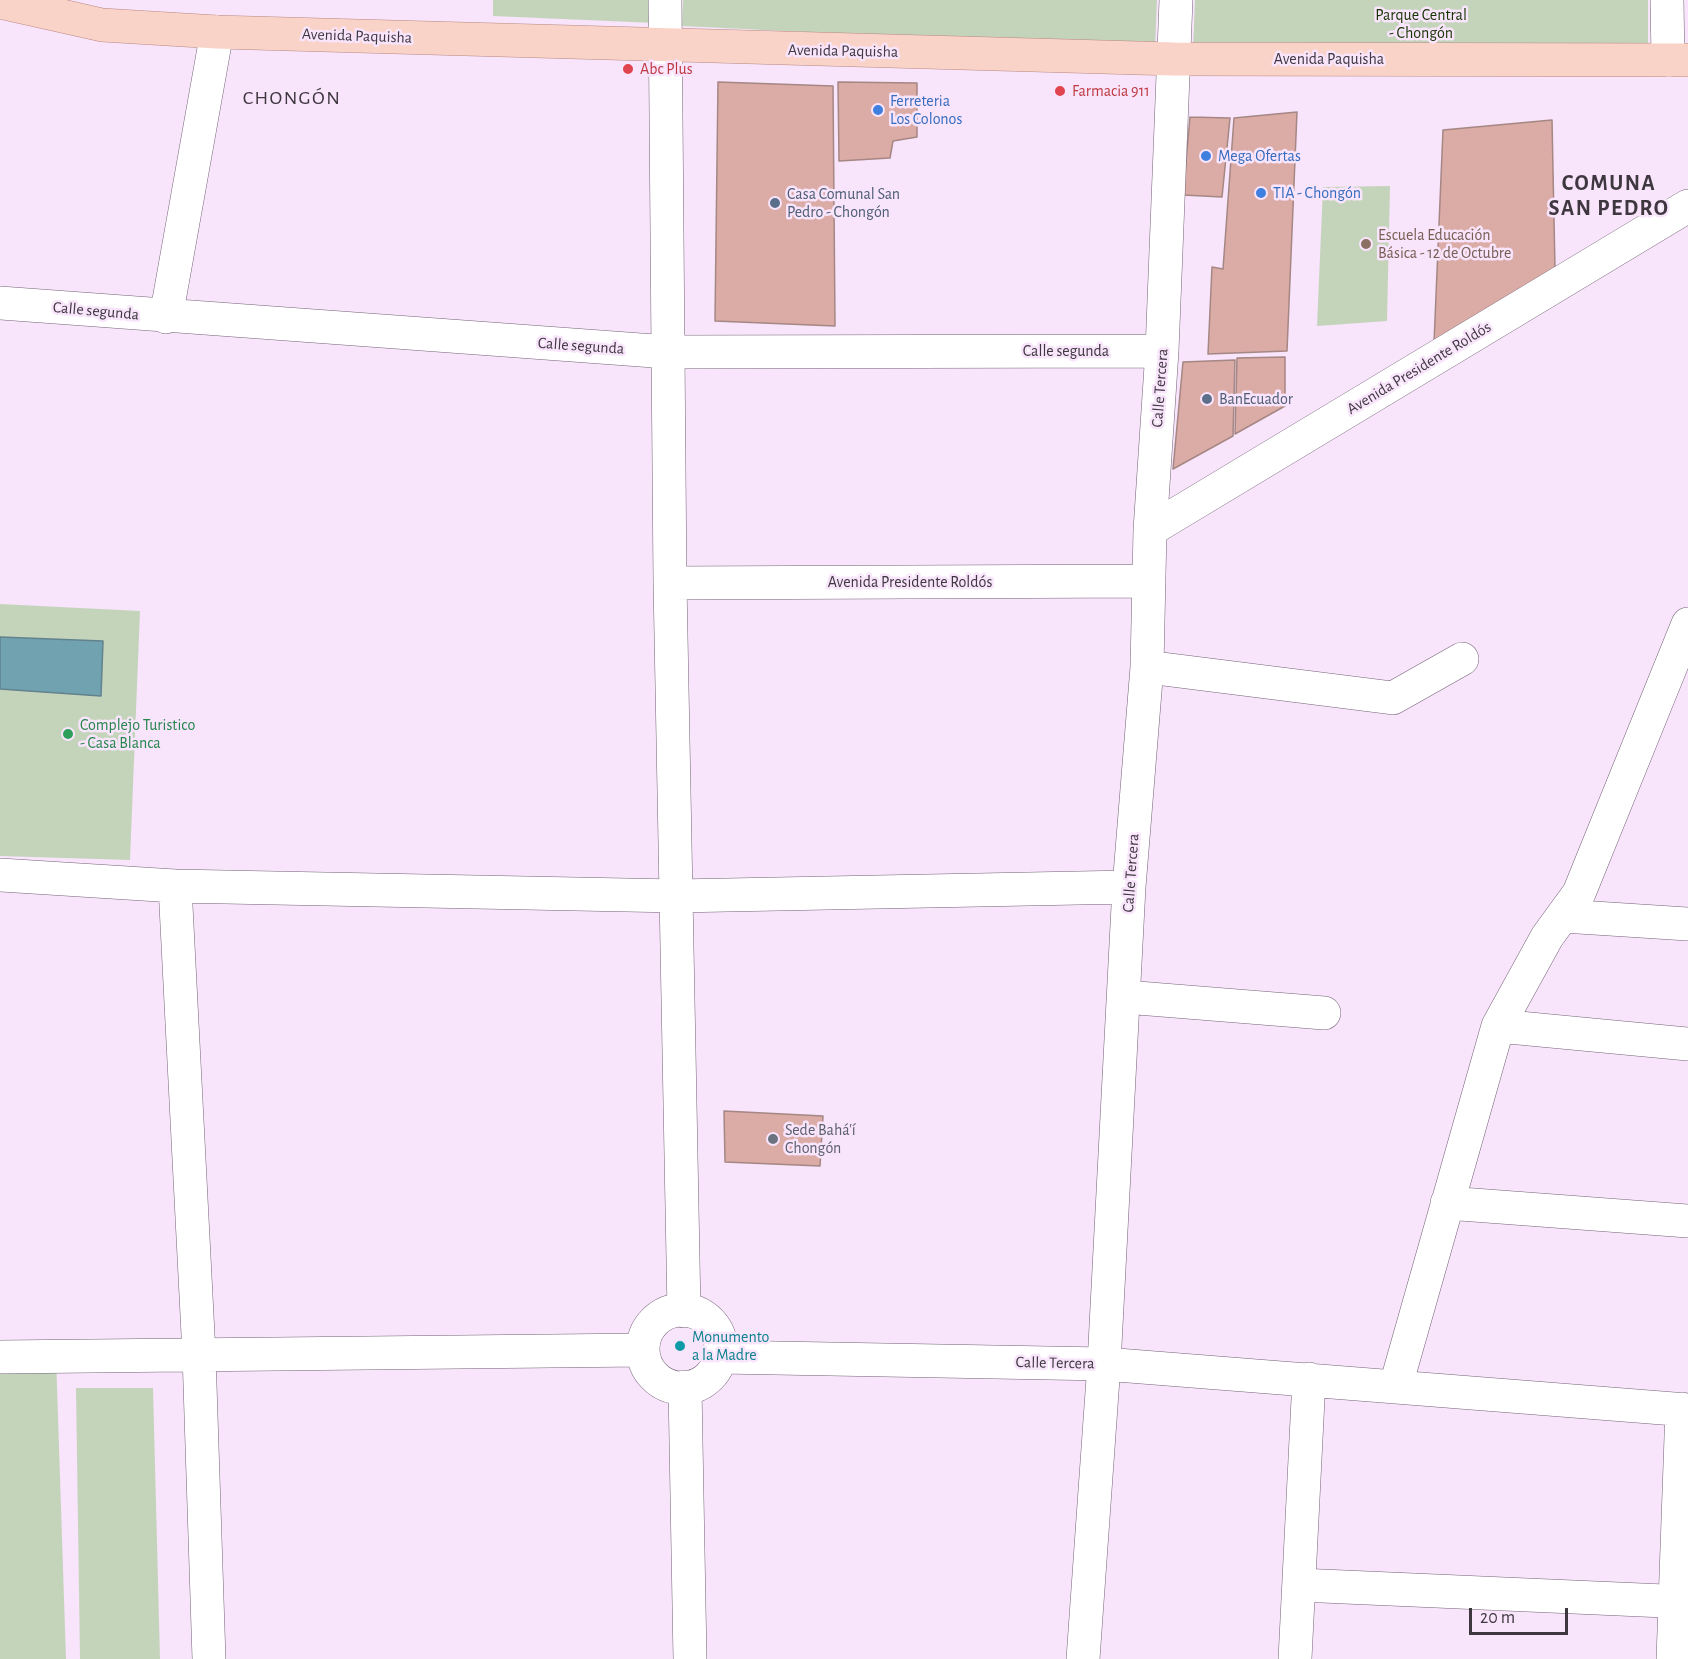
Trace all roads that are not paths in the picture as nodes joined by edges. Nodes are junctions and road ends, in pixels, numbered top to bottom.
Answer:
1 (665, 0) edge
2 (1176, 0) edge
3 (1667, 0) edge
4 (1, 3) edge
5 (217, 32) junction
6 (665, 46) junction
7 (1174, 59) junction
8 (1678, 60) edge
9 (1688, 207) edge
10 (0, 303) edge
11 (166, 317) junction
12 (1162, 351) junction
13 (668, 352) junction
14 (1150, 530) junction
15 (1149, 581) junction
16 (670, 583) junction
17 (1688, 624) edge
18 (1462, 659) dead end
19 (1147, 667) junction
20 (0, 875) edge
21 (175, 886) junction
22 (1130, 887) junction
23 (677, 896) junction
24 (1563, 916) junction
25 (1688, 924) edge
26 (1125, 996) junction
27 (1324, 1013) dead end
28 (1498, 1026) junction
29 (1688, 1044) edge
30 (1447, 1203) junction
31 (1688, 1221) edge
32 (684, 1311) junction
33 (642, 1350) junction
34 (199, 1354) junction
35 (0, 1357) edge
36 (721, 1357) junction
37 (1104, 1364) junction
38 (1308, 1379) junction
39 (1396, 1385) junction
40 (685, 1388) junction
41 (1685, 1409) edge
42 (1299, 1585) junction
43 (1682, 1601) edge
44 (209, 1659) edge
45 (690, 1659) edge
46 (1083, 1659) edge
47 (1295, 1659) edge
48 (1673, 1659) edge

1 - 6 street
2 - 7 street, Calle Tercera
3 - 8 street
4 - 5 main road, Avenida Paquisha
5 - 6 main road, Avenida Paquisha
5 - 11 street
6 - 7 main road, Avenida Paquisha
6 - 13 street
7 - 8 main road, Avenida Paquisha
7 - 12 street, Calle Tercera
9 - 14 street, Avenida Presidente Roldós
10 - 11 street, Calle segunda
11 - 13 street, Calle segunda
12 - 13 street, Calle segunda
12 - 14 street, Calle Tercera
13 - 16 street
14 - 15 street, Calle Tercera
15 - 16 street, Avenida Presidente Roldós
15 - 19 street, Calle Tercera
16 - 23 street
17 - 24 street
18 - 19 street
19 - 22 street, Calle Tercera
20 - 21 street
21 - 23 street
21 - 34 street
22 - 23 street
22 - 26 street, Calle Tercera
23 - 32 street
24 - 25 street
24 - 28 street
26 - 27 street
26 - 37 street, Calle Tercera
28 - 29 street
28 - 30 street
30 - 31 street
30 - 39 street
32 - 33 street
32 - 36 street
33 - 34 street
33 - 40 street
34 - 35 street
34 - 44 street
36 - 37 street, Calle Tercera
36 - 40 street
37 - 38 street
37 - 46 street
38 - 39 street
38 - 42 street
39 - 41 street
40 - 45 street
41 - 43 street
42 - 43 street
42 - 47 street
43 - 48 street

